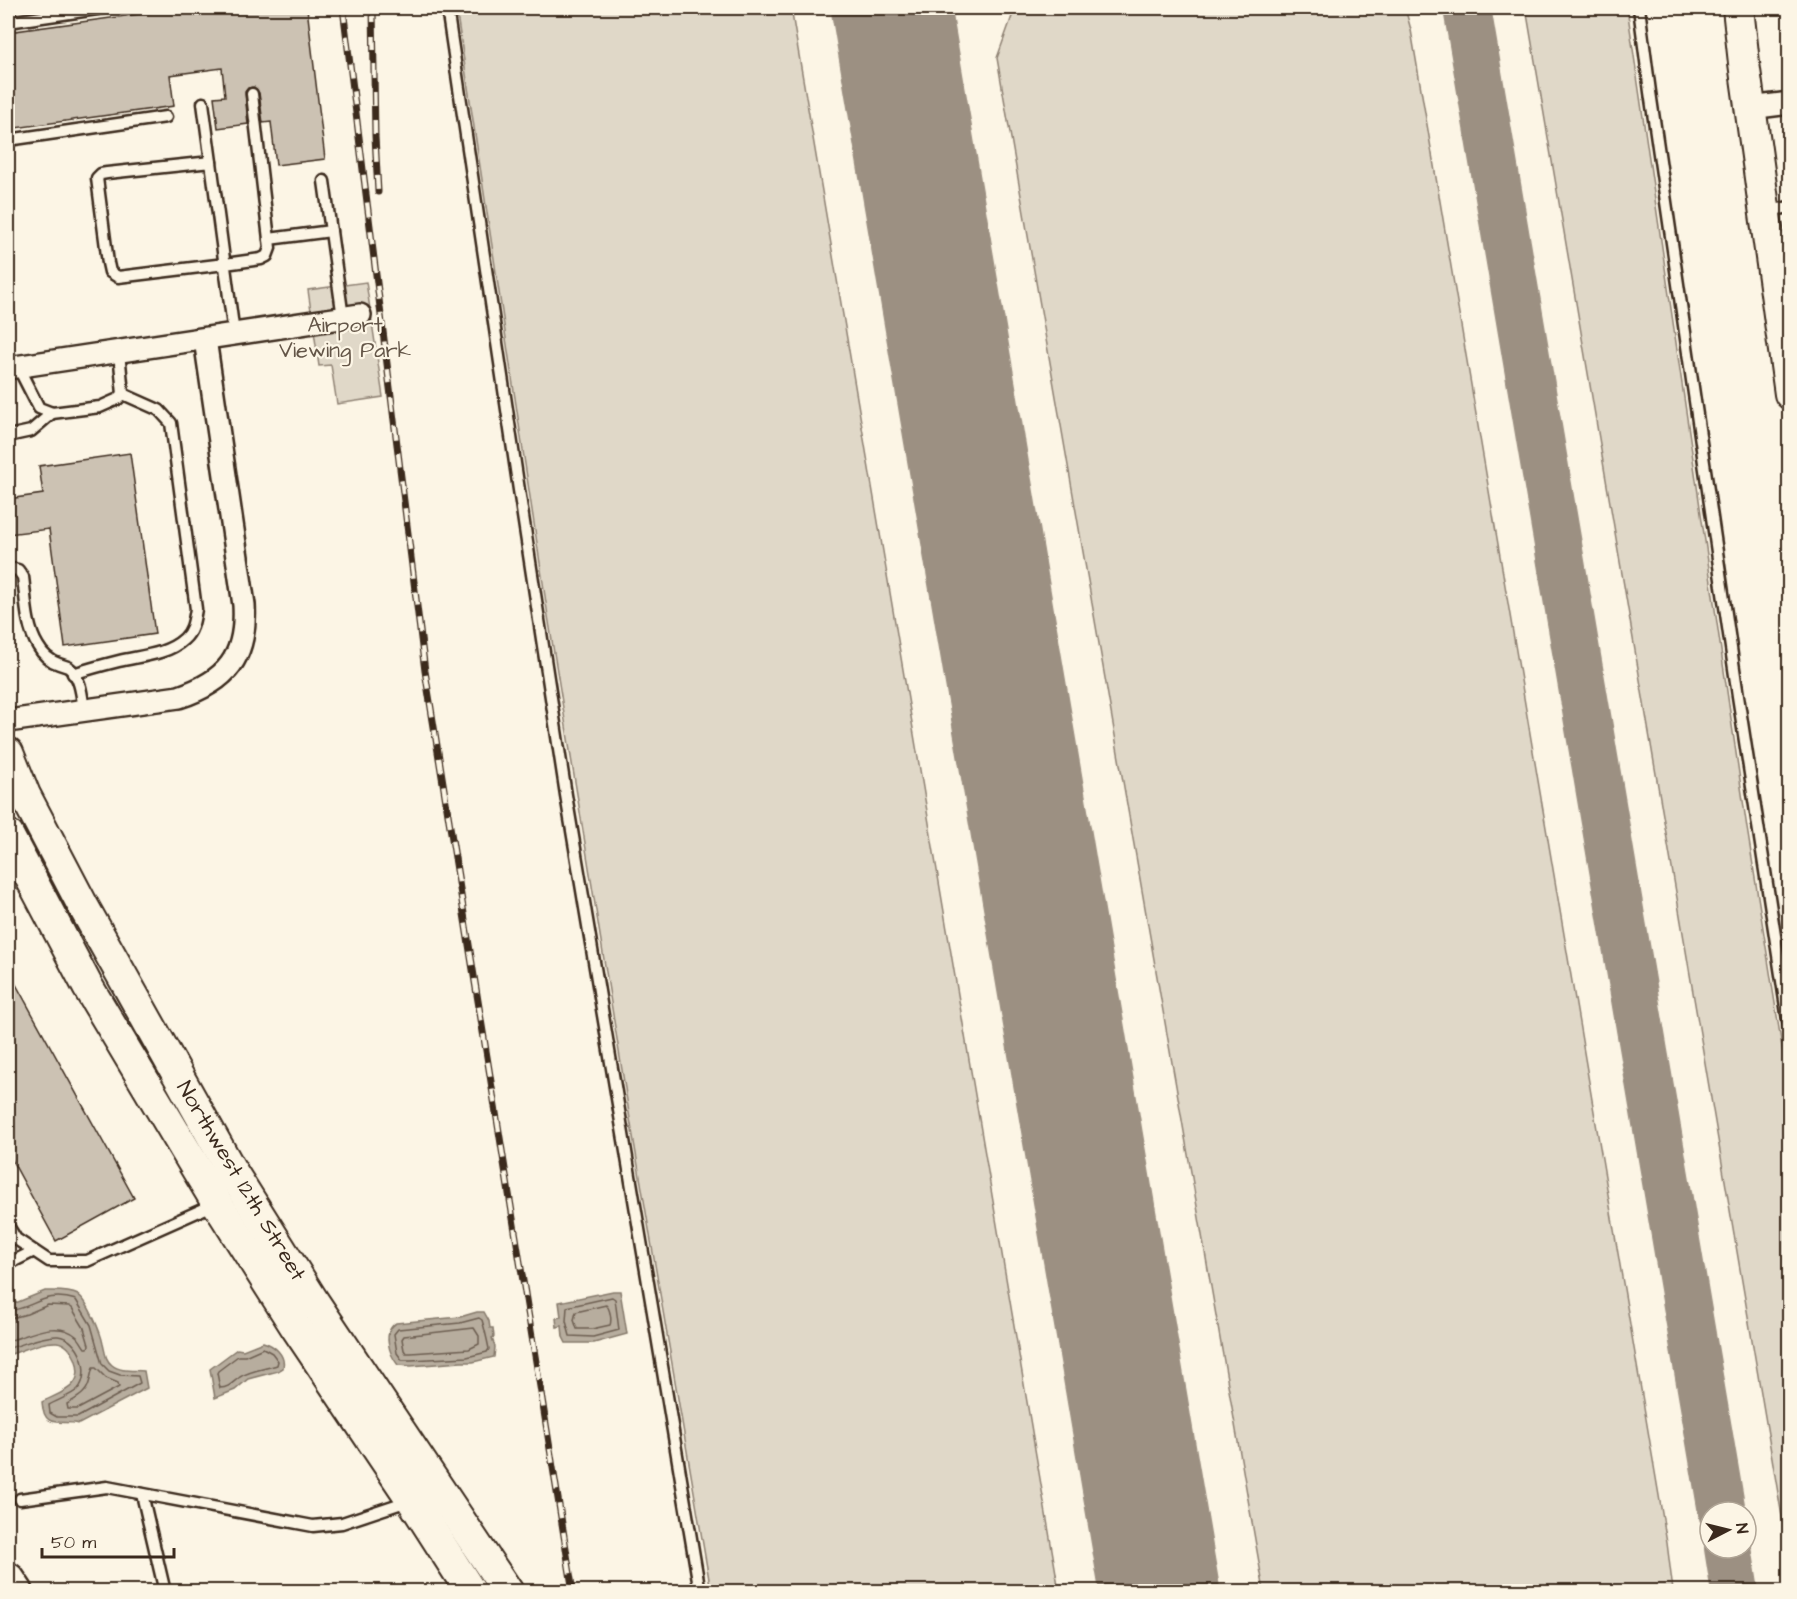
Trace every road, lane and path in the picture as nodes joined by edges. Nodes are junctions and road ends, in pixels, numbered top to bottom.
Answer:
1 (104, 8) edge
2 (447, 8) edge
3 (1640, 8) edge
4 (1738, 8) edge
5 (8, 22) edge
6 (252, 94) dead end
7 (203, 103) dead end
8 (1790, 103) edge
9 (1750, 108) junction
10 (166, 117) dead end
11 (8, 140) edge
12 (211, 162) junction
13 (324, 181) dead end
14 (1777, 209) edge
15 (330, 231) junction
16 (268, 239) junction
17 (225, 264) junction
18 (352, 316) joint
19 (234, 334) junction
20 (205, 339) junction
21 (119, 352) junction
22 (13, 368) edge
23 (123, 394) junction
24 (1790, 394) edge
25 (52, 413) junction
26 (8, 436) edge
27 (8, 568) edge
28 (74, 674) junction
29 (84, 711) junction
30 (8, 721) edge
31 (8, 753) edge
32 (8, 835) edge
33 (1790, 1033) edge
34 (231, 1198) junction
35 (8, 1226) edge
36 (34, 1251) junction
37 (8, 1263) edge
38 (424, 1491) junction
39 (142, 1494) junction
40 (20, 1498) dead end
41 (8, 1580) edge
42 (15, 1592) edge
43 (165, 1592) edge
44 (471, 1592) edge
45 (507, 1592) edge
46 (700, 1592) edge

1 - 5 lane
2 - 46 lane
3 - 33 lane
4 - 9 main road
6 - 16 lane
7 - 12 lane
8 - 9 street
9 - 14 main road
10 - 11 lane
12 - 17 lane
12 - 17 lane
13 - 15 lane
14 - 24 main road
15 - 16 lane
15 - 18 lane
16 - 17 lane
17 - 19 lane
18 - 19 street
19 - 20 street
20 - 21 street
20 - 29 street
21 - 22 street
21 - 23 lane
22 - 25 lane
23 - 25 lane
23 - 28 lane
25 - 26 lane
27 - 28 lane
28 - 29 lane
29 - 30 street
31 - 34 main road, Northwest 12th Street
32 - 34 main road, Northwest 12th Street
34 - 36 lane
34 - 38 main road, Northwest 12th Street
35 - 36 lane
36 - 37 lane
38 - 39 lane
38 - 44 main road, Northwest 12th Street
38 - 45 main road, Northwest 12th Street
39 - 40 lane
39 - 43 lane
41 - 42 highway

